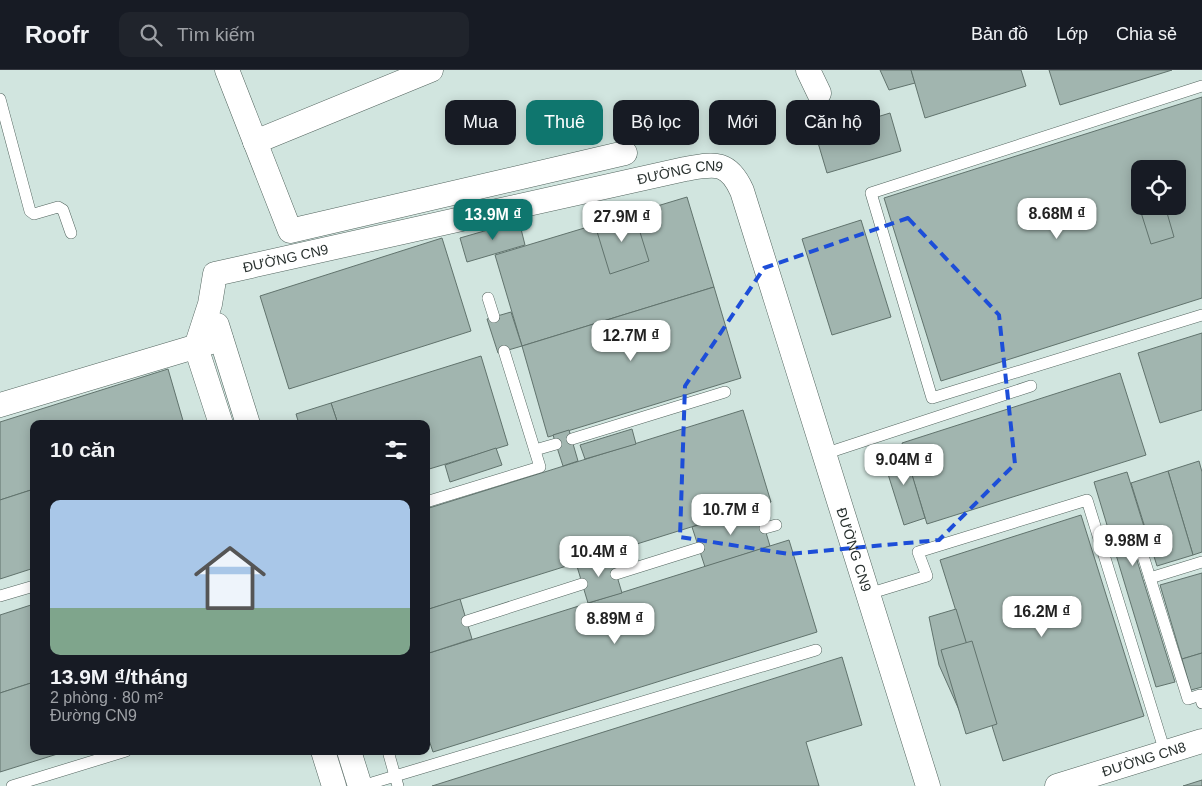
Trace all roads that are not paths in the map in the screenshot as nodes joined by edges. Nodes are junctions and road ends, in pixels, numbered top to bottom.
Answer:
1 (227, 70) edge
2 (430, 70) edge
3 (808, 70) edge
4 (1202, 86) edge
5 (819, 93) dead end
6 (0, 100) edge
7 (255, 142) junction
8 (625, 153) dead end
9 (71, 233) dead end
10 (488, 298) dead end
11 (210, 304) junction
12 (1202, 314) edge
13 (494, 317) dead end
14 (221, 339) junction
15 (196, 347) junction
16 (504, 352) dead end
17 (1031, 386) dead end
18 (725, 392) dead end
19 (0, 405) edge
20 (220, 420) edge
21 (247, 420) edge
22 (572, 439) dead end
23 (556, 444) dead end
24 (536, 450) junction
25 (824, 454) junction
26 (430, 501) edge
27 (1139, 544) dead end
28 (699, 548) dead end
29 (1202, 562) edge
30 (616, 574) dead end
31 (1150, 578) junction
32 (582, 584) dead end
33 (30, 587) edge
34 (868, 594) junction
35 (0, 596) edge
36 (467, 621) dead end
37 (816, 650) dead end
38 (1201, 697) edge
39 (1202, 741) edge
40 (1165, 752) junction
41 (113, 755) edge
42 (324, 755) edge
43 (350, 755) edge
44 (389, 755) edge
45 (397, 781) edge
46 (1063, 785) edge
47 (12, 786) edge
48 (334, 786) edge
49 (361, 786) edge
50 (928, 786) edge

1 - 7 street
2 - 7 street
3 - 5 street
4 - 12 lane
6 - 9 lane
7 - 8 street
10 - 13 lane
11 - 14 street
11 - 15 street, ĐƯỜNG CN9
11 - 25 street, ĐƯỜNG CN9
14 - 15 street
14 - 21 street
15 - 19 street
15 - 20 street
16 - 24 lane
17 - 25 lane
18 - 22 lane
23 - 24 lane
24 - 26 lane
25 - 34 street, ĐƯỜNG CN9
27 - 31 lane
28 - 30 lane
29 - 31 lane
31 - 38 lane
32 - 36 lane
33 - 35 lane
34 - 40 lane
34 - 50 street, ĐƯỜNG CN9
37 - 45 lane
39 - 40 street, ĐƯỜNG CN8
40 - 46 street, ĐƯỜNG CN8
41 - 47 lane
42 - 48 street
43 - 49 street
44 - 45 lane
45 - 49 lane

